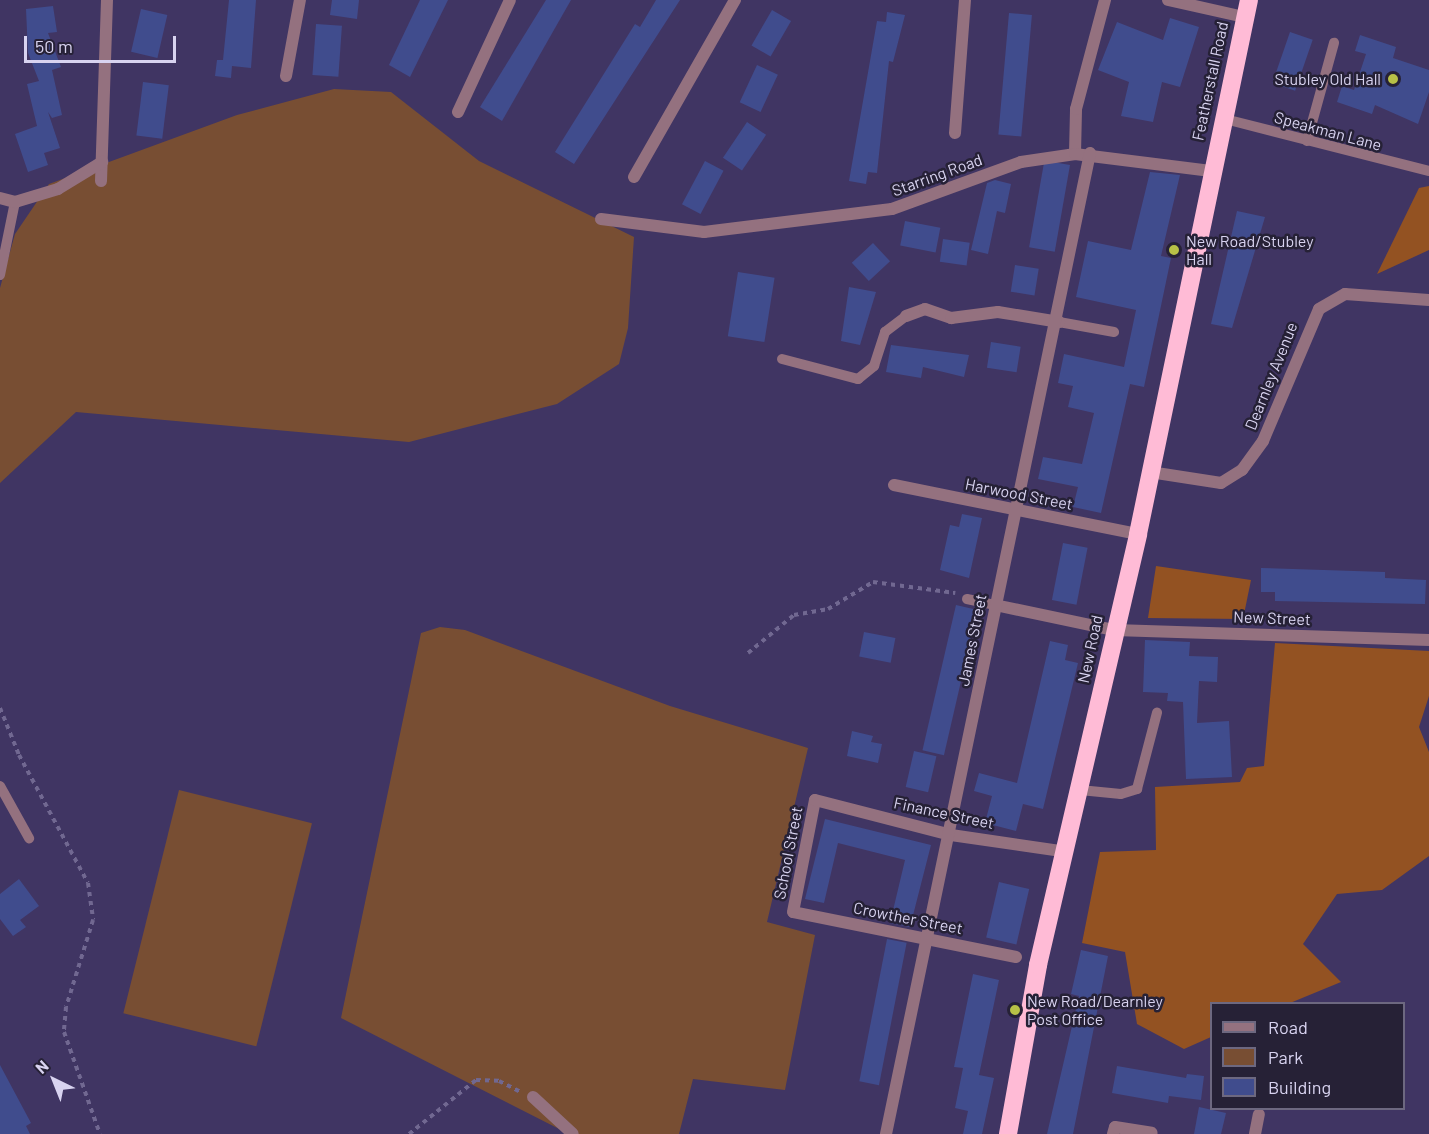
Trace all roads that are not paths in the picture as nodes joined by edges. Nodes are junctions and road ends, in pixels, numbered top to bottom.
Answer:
1 (107, 0) edge
2 (300, 0) edge
3 (510, 0) edge
4 (735, 0) edge
5 (965, 0) edge
6 (1105, 0) edge
7 (1168, 0) edge
8 (1247, 8) edge
9 (1334, 43) dead end
10 (286, 76) dead end
11 (458, 112) dead end
12 (1221, 118) junction
13 (955, 134) dead end
14 (1307, 141) junction
15 (1090, 153) junction
16 (1075, 154) junction
17 (102, 162) junction
18 (1211, 171) junction
19 (1429, 171) edge
20 (634, 177) dead end
21 (101, 181) dead end
22 (0, 198) edge
23 (15, 202) junction
24 (601, 219) dead end
25 (0, 275) edge
26 (1429, 300) edge
27 (906, 316) joint
28 (1059, 322) junction
29 (1114, 332) dead end
30 (782, 359) dead end
31 (1150, 472) junction
32 (894, 485) dead end
33 (1019, 512) junction
34 (1138, 534) junction
35 (967, 599) road end
36 (995, 604) junction
37 (1114, 630) junction
38 (1429, 640) edge
39 (1156, 713) dead end
40 (0, 786) edge
41 (1080, 790) junction
42 (815, 800) joint
43 (951, 835) junction
44 (29, 838) dead end
45 (1067, 852) junction
46 (793, 912) joint
47 (929, 939) junction
48 (1016, 957) dead end
49 (533, 1097) road end
50 (1259, 1114) dead end
51 (1152, 1133) edge
52 (573, 1134) edge
53 (886, 1134) edge
54 (1008, 1134) edge
55 (1113, 1134) edge
56 (1255, 1134) edge

1 - 17 street
2 - 10 street
3 - 11 street
4 - 20 street
5 - 13 street
6 - 16 street
7 - 8 street
8 - 12 highway, Featherstall Road
9 - 14 lane
12 - 14 lane, Speakman Lane
12 - 18 highway, Featherstall Road
14 - 19 lane, Speakman Lane
15 - 16 street, Starring Road
15 - 18 street, Starring Road
15 - 28 street, James Street
16 - 24 street, Starring Road
17 - 21 street
17 - 23 street
18 - 31 highway, New Road
22 - 23 street
23 - 25 lane
26 - 31 street, Dearnley Avenue
27 - 28 street
27 - 30 lane
28 - 29 lane
28 - 33 street, James Street
31 - 34 highway, New Road
32 - 33 street, Harwood Street
33 - 34 street, Harwood Street
33 - 36 street, James Street
34 - 37 highway, New Road
35 - 36 lane
36 - 37 street, New Street
36 - 43 street, James Street
37 - 38 street, New Street
37 - 41 highway, New Road
39 - 41 lane
40 - 44 lane
41 - 45 highway, New Road
42 - 43 street, Finance Street
42 - 46 street, School Street
43 - 45 street, Finance Street
43 - 47 street, James Street
45 - 54 highway, New Road
46 - 47 street, Crowther Street
47 - 48 street, Crowther Street
47 - 53 street, James Street
49 - 52 street
50 - 56 street
51 - 55 street

